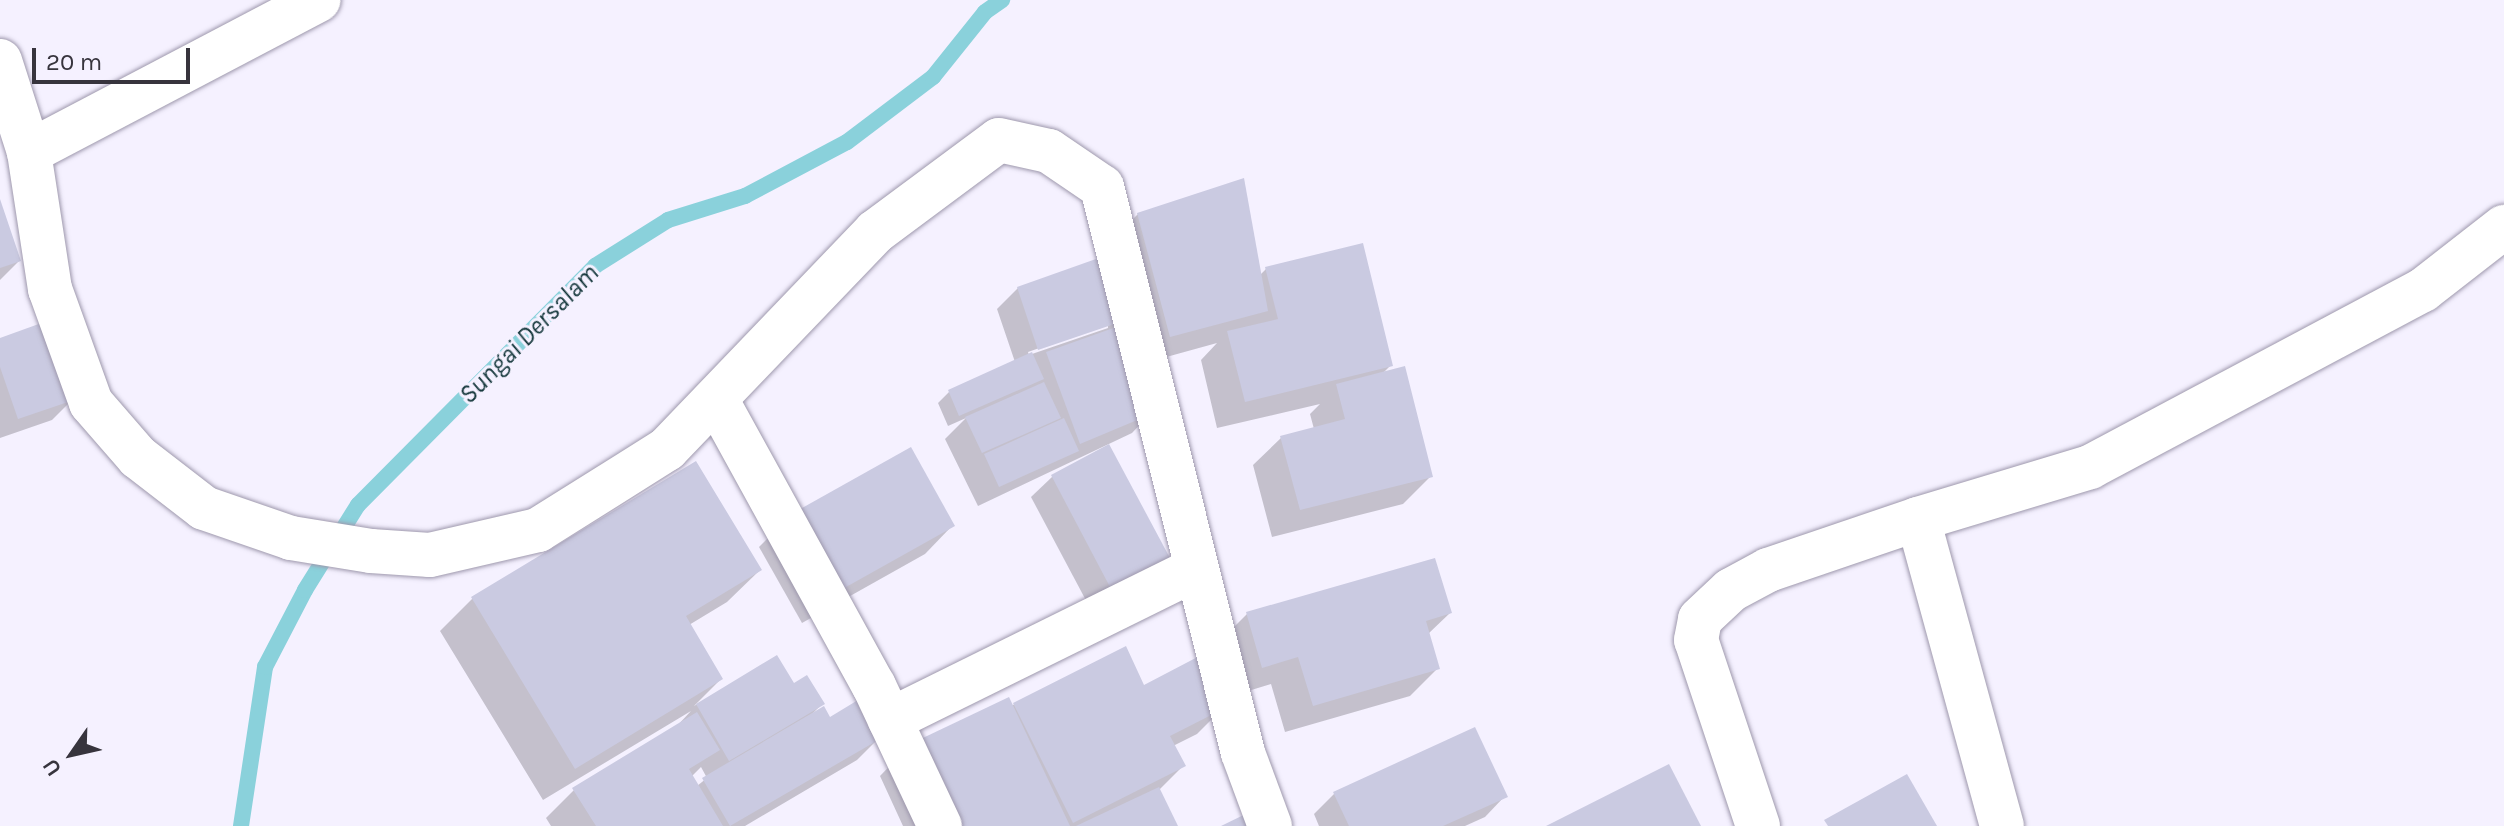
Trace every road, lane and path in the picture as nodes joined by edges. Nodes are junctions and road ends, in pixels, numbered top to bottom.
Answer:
1 (319, 0) edge
2 (0, 61) edge
3 (29, 152) junction
4 (2504, 227) edge
5 (716, 399) junction
6 (1918, 519) junction
7 (1196, 569) junction
8 (890, 720) junction
9 (940, 826) edge
10 (1270, 826) edge
11 (1758, 826) edge
12 (2002, 826) edge

1 - 3 street
2 - 3 street
3 - 5 street
4 - 6 street
5 - 7 street
5 - 8 street
6 - 11 street
6 - 12 street
7 - 8 street
7 - 10 street
8 - 9 street

